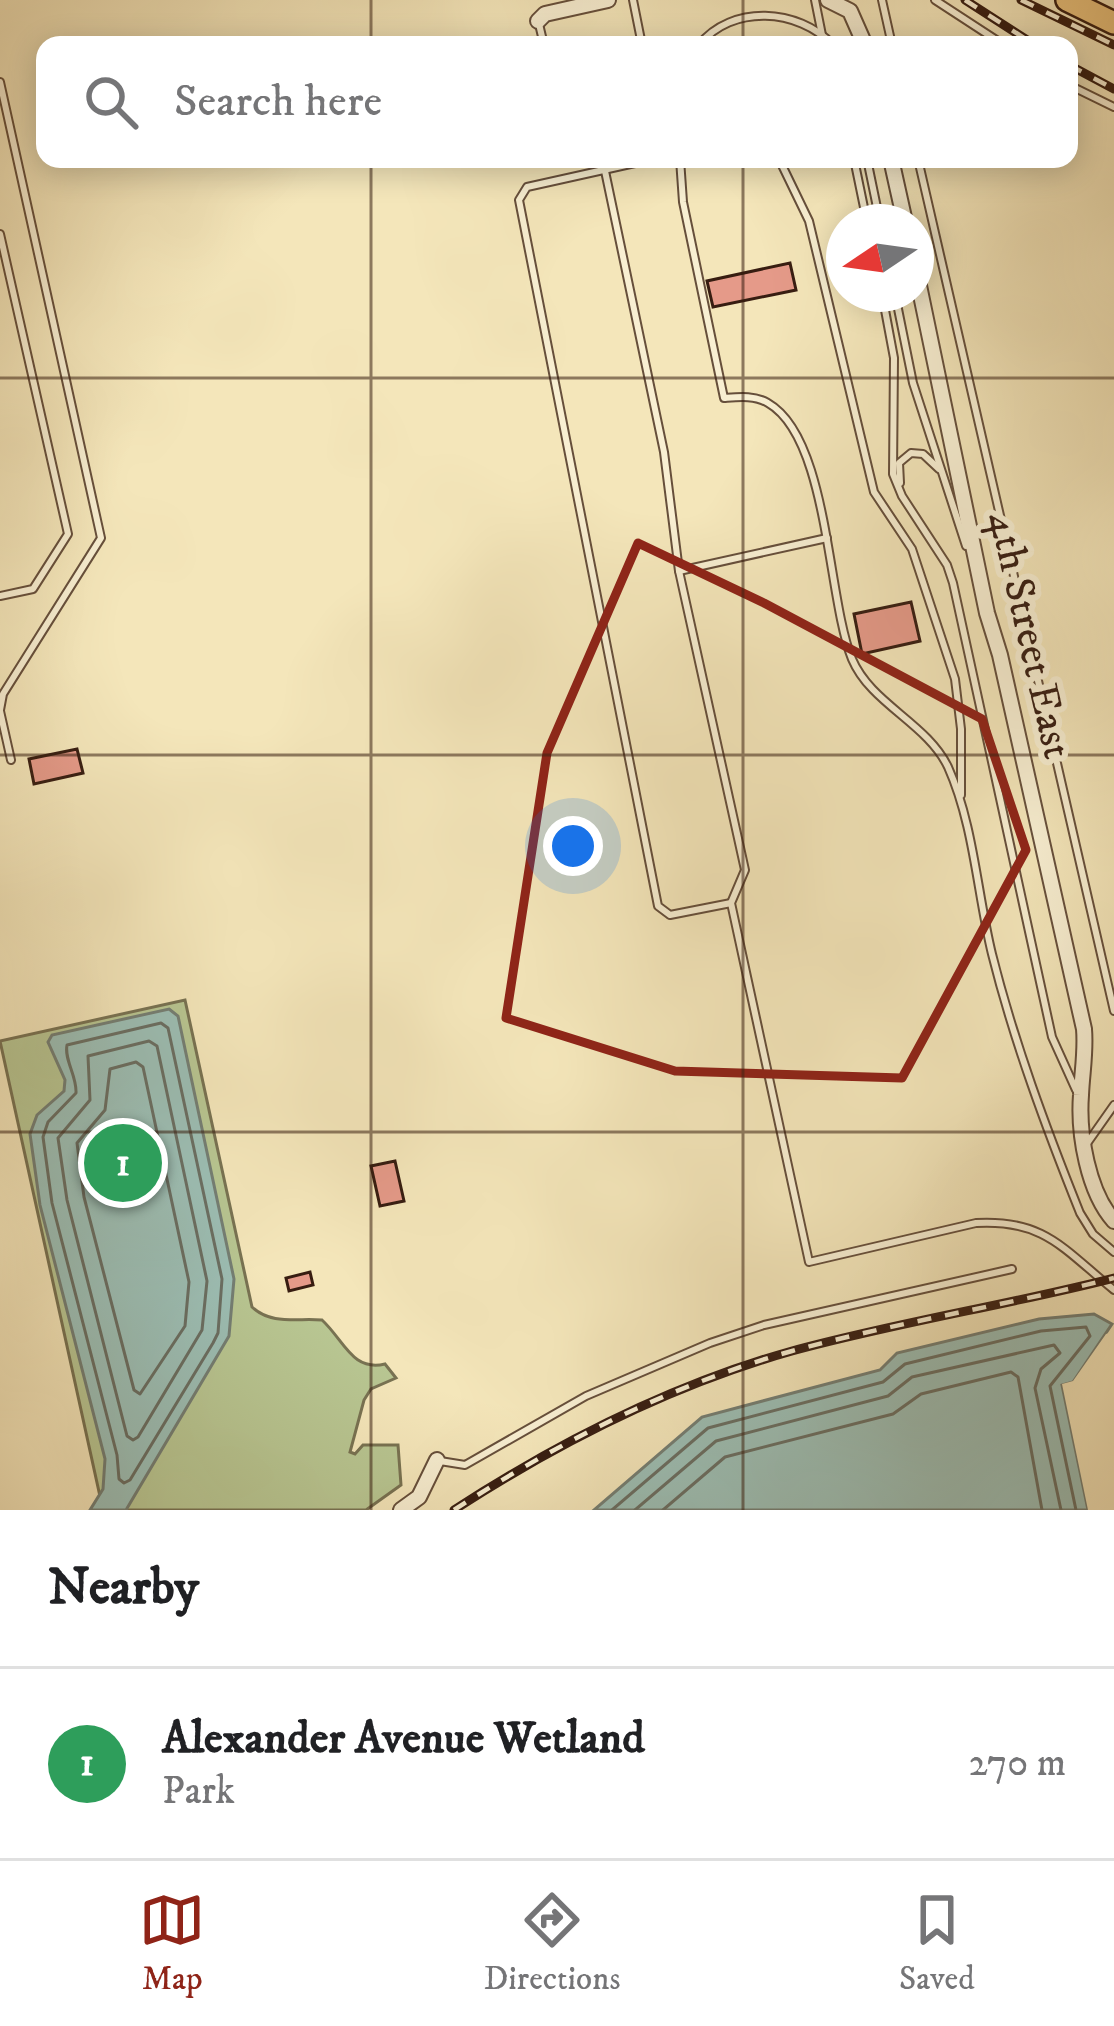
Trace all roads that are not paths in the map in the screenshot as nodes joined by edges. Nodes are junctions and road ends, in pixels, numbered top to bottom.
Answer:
1 (608, 0) edge
2 (633, 0) edge
3 (815, 0) edge
4 (828, 0) edge
5 (883, 0) edge
6 (934, 0) edge
7 (1067, 0) edge
8 (538, 21) joint
9 (1114, 23) edge
10 (822, 33) junction
11 (542, 36) edge
12 (640, 36) edge
13 (710, 36) edge
14 (822, 36) edge
15 (825, 36) edge
16 (861, 36) edge
17 (890, 36) edge
18 (990, 36) edge
19 (0, 82) edge
20 (1078, 89) edge
21 (1114, 107) edge
22 (617, 168) edge
23 (681, 168) edge
24 (783, 168) edge
25 (856, 168) edge
26 (869, 168) edge
27 (893, 168) edge
28 (920, 168) edge
29 (605, 171) junction
30 (863, 204) edge
31 (876, 204) edge
32 (901, 204) edge
33 (0, 233) edge
34 (885, 312) edge
35 (899, 312) edge
36 (925, 312) edge
37 (944, 477) junction
38 (902, 496) junction
39 (827, 538) junction
40 (679, 571) junction
41 (0, 596) edge
42 (987, 613) junction
43 (0, 710) edge
44 (11, 760) dead end
45 (962, 805) junction
46 (731, 903) junction
47 (1114, 1011) edge
48 (1080, 1097) junction
49 (1114, 1105) edge
50 (1086, 1145) junction
51 (1114, 1221) edge
52 (1114, 1252) edge
53 (1012, 1269) dead end
54 (1114, 1290) edge
55 (436, 1460) joint
56 (401, 1510) edge

1 - 8 street
2 - 12 lane
3 - 10 lane
4 - 16 street
5 - 17 lane
6 - 18 lane
7 - 9 highway
8 - 11 lane
10 - 13 lane
10 - 14 lane
10 - 15 lane
19 - 43 lane
20 - 21 lane
22 - 29 lane
23 - 39 lane
24 - 45 lane
25 - 30 lane
26 - 31 lane
27 - 32 street
28 - 47 lane
29 - 40 lane
29 - 46 lane
33 - 41 lane
34 - 38 lane
35 - 37 lane
36 - 42 street, 4th Street East
37 - 38 lane
37 - 42 lane
38 - 48 lane
39 - 40 lane
39 - 45 lane
40 - 46 lane
42 - 48 street, 4th Street East
43 - 44 lane
45 - 52 lane
46 - 54 lane
48 - 50 street, 4th Street East
49 - 50 lane
50 - 51 street, 4th Street East
53 - 55 lane
55 - 56 street

